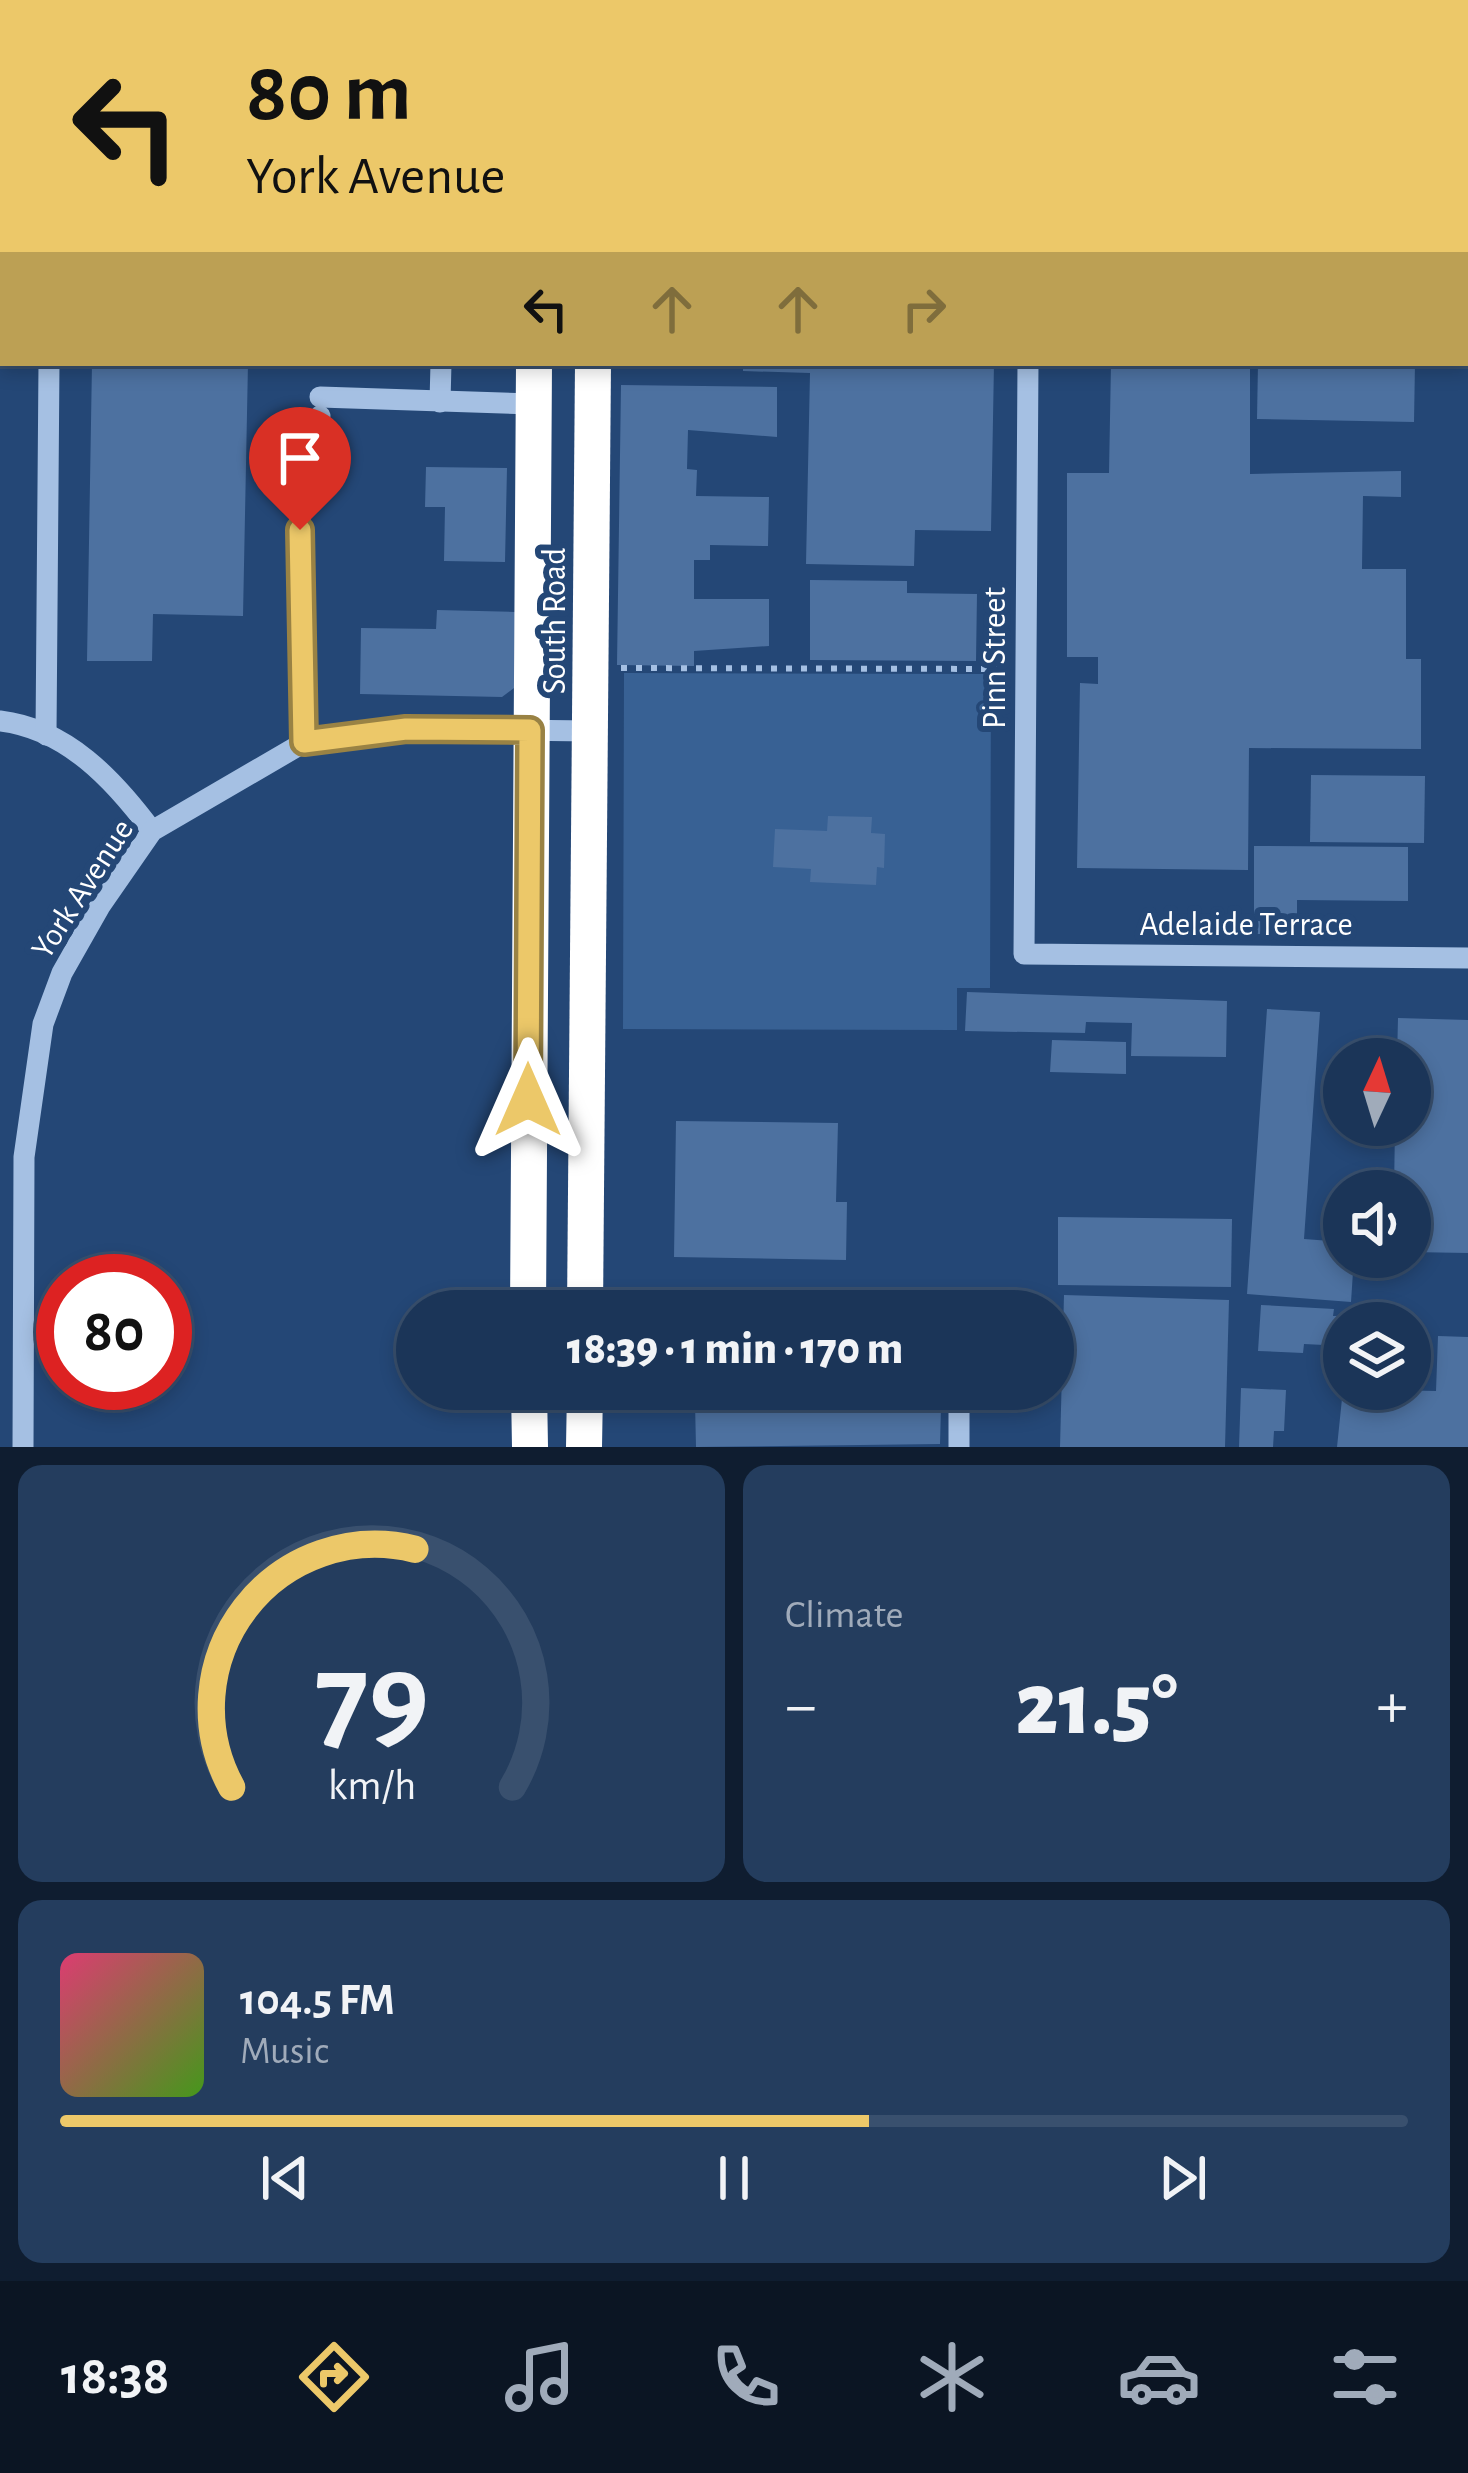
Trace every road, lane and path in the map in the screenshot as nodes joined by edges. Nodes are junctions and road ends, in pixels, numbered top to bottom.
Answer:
1 (49, 366) edge
2 (441, 366) edge
3 (534, 366) edge
4 (593, 366) edge
5 (1028, 366) edge
6 (440, 402) junction
7 (534, 404) junction
8 (592, 668) junction
9 (1025, 669) junction
10 (0, 721) edge
11 (530, 730) junction
12 (591, 731) junction
13 (46, 735) junction
14 (304, 742) junction
15 (152, 831) junction
16 (1024, 954) joint
17 (1468, 958) edge
18 (0, 1238) edge
19 (24, 1238) junction
20 (528, 1290) edge
21 (585, 1290) edge
22 (529, 1410) edge
23 (584, 1410) edge
24 (959, 1410) edge
25 (22, 1447) edge
26 (530, 1447) edge
27 (584, 1447) edge
28 (959, 1447) edge

1 - 13 street
2 - 6 street
3 - 7 highway, South Road
4 - 8 highway, South Road
5 - 9 street, Pinn Street
6 - 7 street
6 - 14 street
7 - 11 highway, South Road
8 - 9 path
8 - 12 highway, South Road
9 - 16 street, Pinn Street
10 - 13 street
11 - 12 street, York Avenue
11 - 14 street, York Avenue
11 - 20 highway, South Road
12 - 21 highway, South Road
13 - 15 street
14 - 15 street, York Avenue
15 - 19 street, York Avenue
16 - 17 street, Adelaide Terrace
18 - 19 street
19 - 25 street, York Avenue
22 - 26 highway
23 - 27 highway
24 - 28 street

